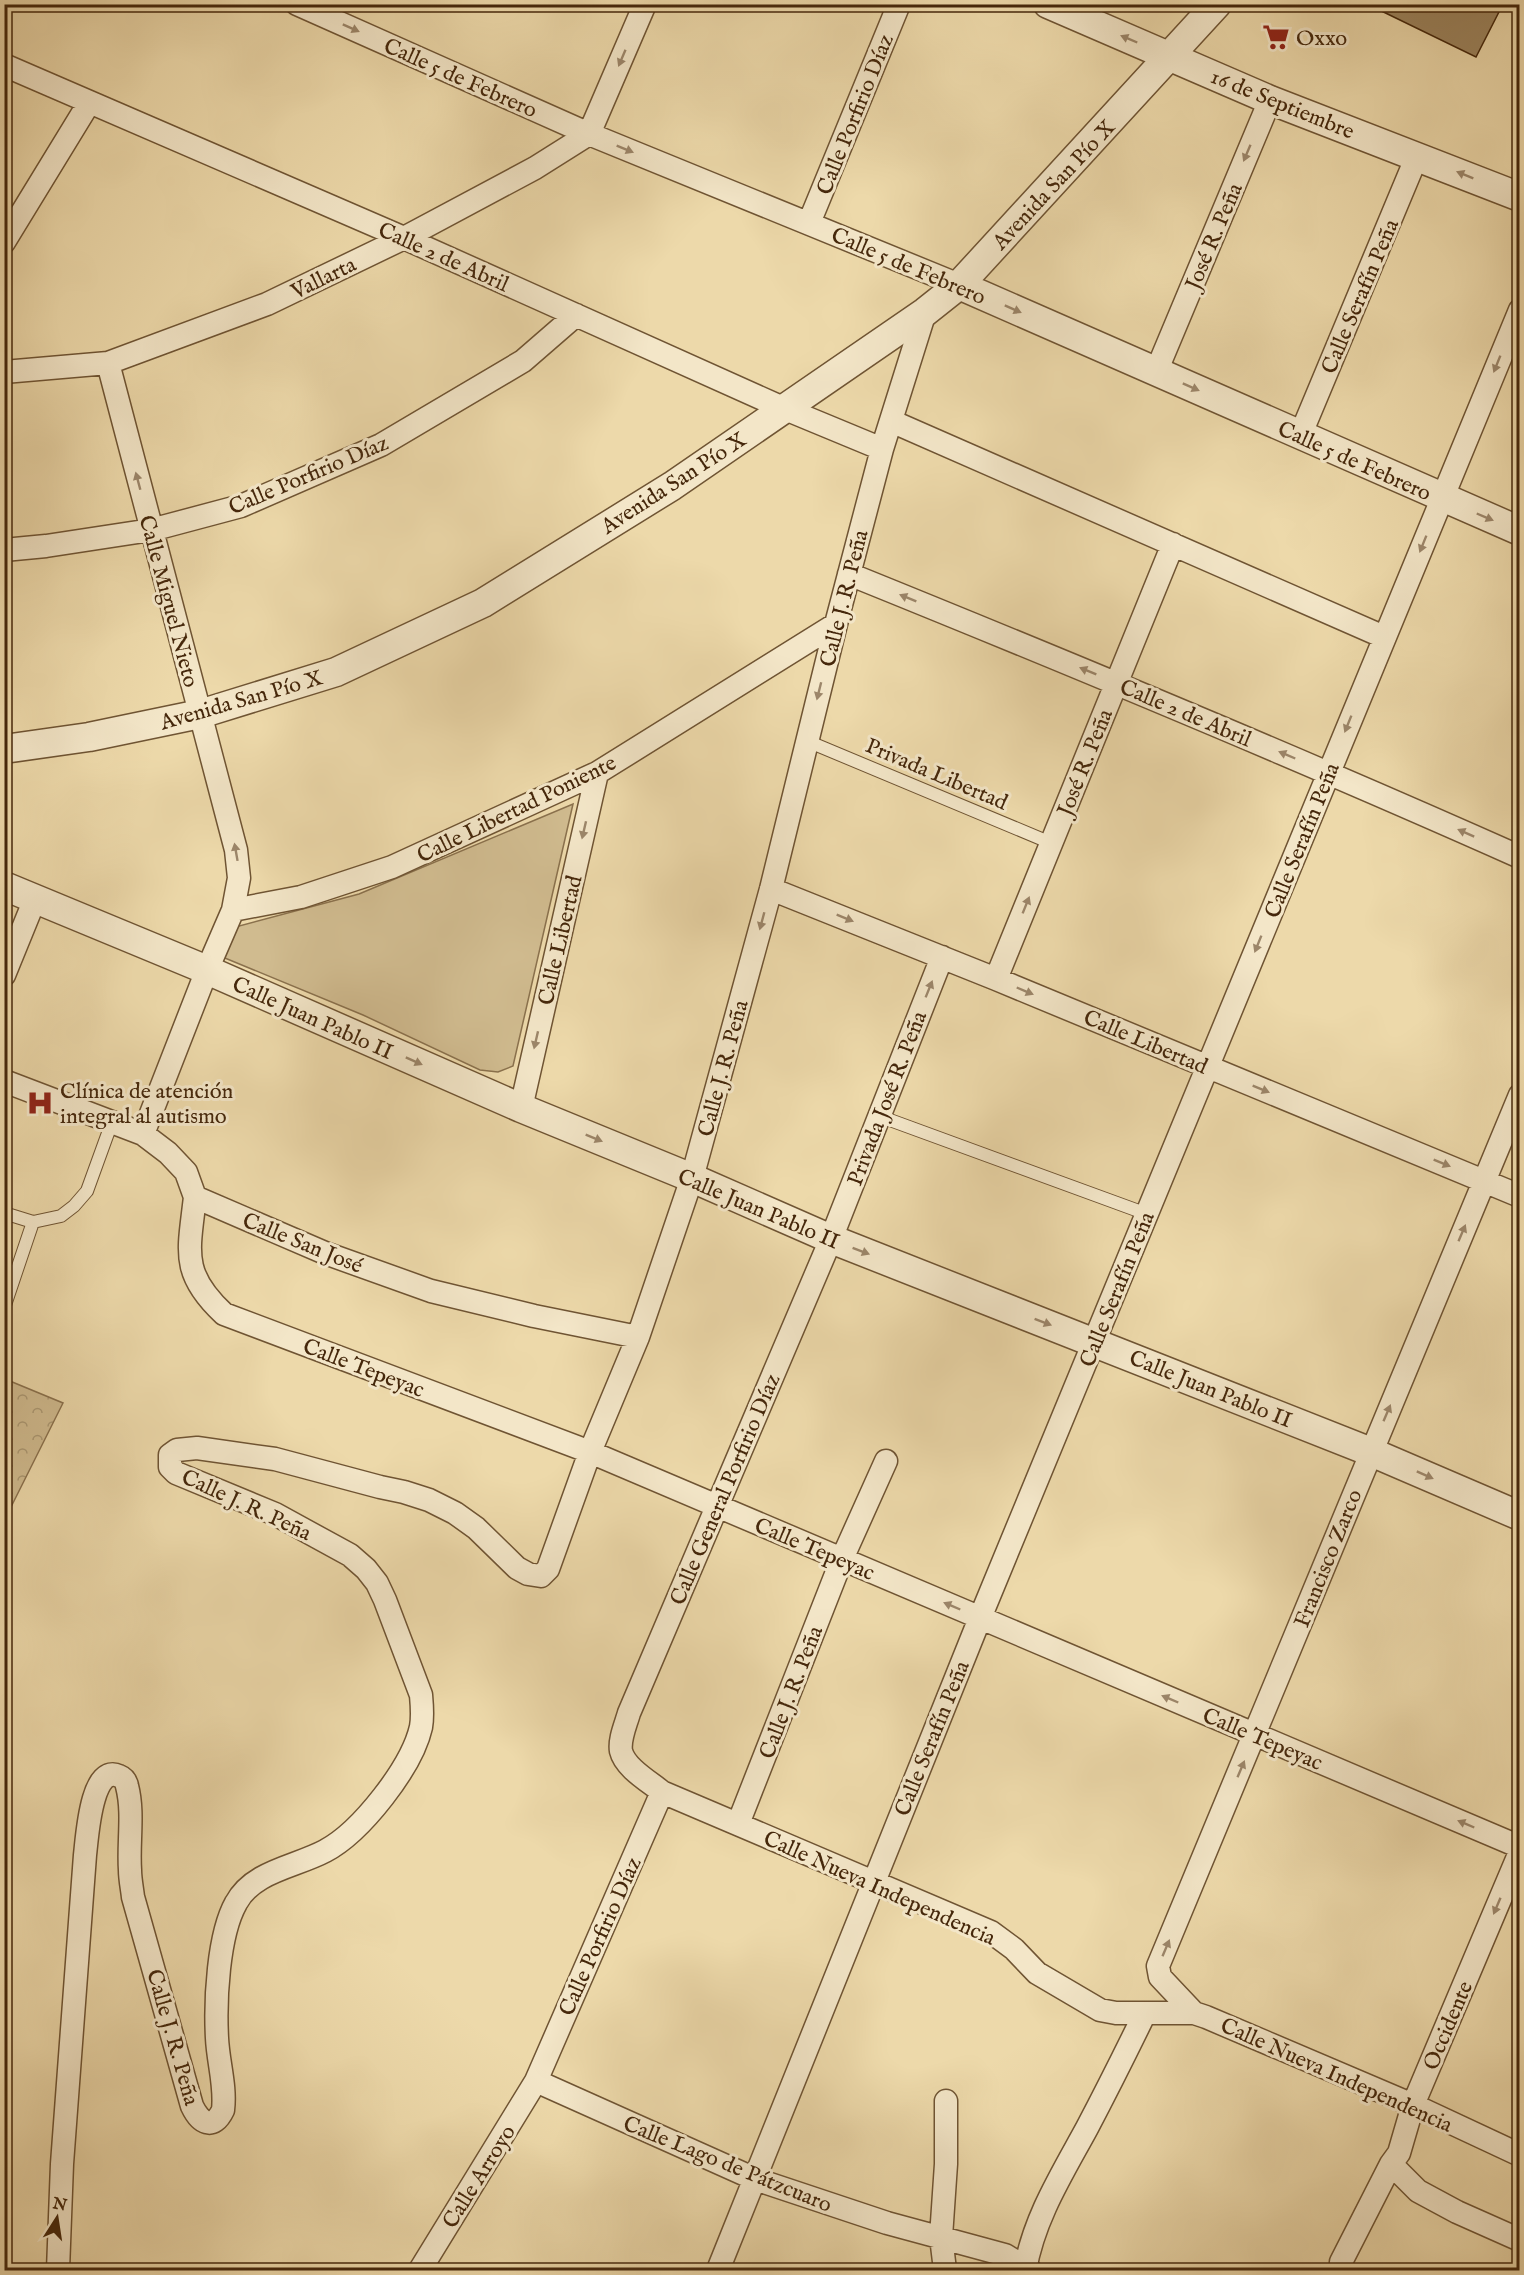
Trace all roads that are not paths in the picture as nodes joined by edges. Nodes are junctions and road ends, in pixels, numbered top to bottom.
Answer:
1 (297, 4) edge
2 (645, 4) edge
3 (898, 4) edge
4 (1048, 4) edge
5 (1217, 4) edge
6 (323, 10) edge
7 (1170, 57) junction
8 (4, 65) edge
9 (1270, 99) junction
10 (89, 102) junction
11 (589, 134) junction
12 (1417, 156) junction
13 (1520, 197) edge
14 (809, 223) junction
15 (404, 238) junction
16 (4, 242) edge
17 (959, 285) junction
18 (1520, 310) edge
19 (925, 312) junction
20 (576, 315) junction
21 (108, 363) junction
22 (4, 372) edge
23 (1155, 372) junction
24 (783, 408) junction
25 (891, 421) junction
26 (1300, 436) junction
27 (882, 449) junction
28 (1442, 498) junction
29 (151, 530) junction
30 (1520, 531) edge
31 (1173, 544) junction
32 (4, 550) edge
33 (849, 574) junction
34 (836, 624) junction
35 (1384, 637) junction
36 (1116, 682) junction
37 (200, 714) junction
38 (807, 741) junction
39 (4, 749) edge
40 (1329, 772) junction
41 (597, 773) junction
42 (1051, 843) junction
43 (1520, 856) edge
44 (4, 886) edge
45 (771, 889) junction
46 (35, 899) junction
47 (233, 910) junction
48 (942, 957) junction
49 (207, 970) junction
50 (4, 975) edge
51 (996, 979) junction
52 (1207, 1067) junction
53 (4, 1081) edge
54 (1520, 1095) edge
55 (521, 1108) junction
56 (879, 1116) junction
57 (112, 1122) junction
58 (143, 1134) junction
59 (692, 1178) junction
60 (1484, 1180) junction
61 (1520, 1196) edge
62 (195, 1197) junction
63 (4, 1213) edge
64 (1147, 1214) junction
65 (33, 1222) junction
66 (831, 1239) junction
67 (4, 1308) edge
68 (638, 1337) junction
69 (1094, 1342) junction
70 (590, 1452) junction
71 (1371, 1452) junction
72 (886, 1461) dead end
73 (717, 1506) junction
74 (1520, 1516) edge
75 (842, 1559) junction
76 (980, 1618) junction
77 (1255, 1735) junction
78 (622, 1740) joint
79 (662, 1792) junction
80 (738, 1824) junction
81 (1520, 1847) edge
82 (1520, 1852) edge
83 (873, 1881) junction
84 (1145, 2013) junction
85 (1194, 2013) junction
86 (536, 2081) junction
87 (946, 2101) dead end
88 (1413, 2105) junction
89 (1520, 2156) edge
90 (1391, 2164) junction
91 (755, 2179) junction
92 (941, 2237) junction
93 (1520, 2240) edge
94 (1341, 2262) dead end
95 (1027, 2269) edge
96 (58, 2271) edge
97 (420, 2271) edge
98 (718, 2271) edge
99 (945, 2271) edge

1 - 6 street, Calle 5 de Febrero
2 -> 11 street
3 - 14 street, Calle Porfirio Díaz
7 -> 4 street, 16 de Septiembre
5 - 7 street, Avenida San Pío X
6 -> 11 street, Calle 5 de Febrero
7 - 9 street, 16 de Septiembre
7 - 17 street, Avenida San Pío X
8 - 10 street, Calle 2 de Abril
9 - 12 street, 16 de Septiembre
9 -> 23 street, José R. Peña
10 - 15 street, Calle 2 de Abril
10 - 16 street
11 -> 14 street, Calle 5 de Febrero
11 - 15 street, Vallarta
13 -> 12 street, 16 de Septiembre
12 - 26 street, Calle Serafín Peña
14 - 17 street, Calle 5 de Febrero
15 - 20 street, Calle 2 de Abril
15 - 21 street, Vallarta
17 - 19 street, Avenida San Pío X
17 -> 23 street, Calle 5 de Febrero
18 -> 28 street, Calle Serafín Peña
19 - 24 street, Avenida San Pío X
19 - 25 street, Calle J. R. Peña
20 - 24 street, Calle 2 de Abril
20 - 29 street, Calle Porfirio Díaz
21 - 22 street, Vallarta
29 -> 21 street, Calle Miguel Nieto
23 -> 26 street, Calle 5 de Febrero
24 - 27 street, Calle 2 de Abril
24 - 37 street, Avenida San Pío X
25 - 27 street, Calle J. R. Peña
25 - 31 street
26 - 28 street, Calle 5 de Febrero
27 - 33 street, Calle J. R. Peña
28 -> 30 street, Calle 5 de Febrero
28 -> 35 street, Calle Serafín Peña
29 - 32 street, Calle Porfirio Díaz
29 - 37 street, Calle Miguel Nieto
31 - 35 street
31 - 36 street, José R. Peña
33 - 34 street, Calle J. R. Peña
36 -> 33 street, Calle 2 de Abril
34 -> 38 street, Calle J. R. Peña
34 - 41 street, Calle Libertad Poniente
35 -> 40 street, Calle Serafín Peña
40 -> 36 street, Calle 2 de Abril
36 - 42 street, José R. Peña
37 - 39 street, Avenida San Pío X
47 -> 37 street, Calle Miguel Nieto
38 - 42 lane, Privada Libertad
38 - 45 street, Calle J. R. Peña
43 -> 40 street, Calle 2 de Abril
40 -> 52 street, Calle Serafín Peña
41 - 47 street, Calle Libertad Poniente
41 -> 55 street, Calle Libertad
51 -> 42 street, José R. Peña
44 - 46 street, Calle Juan Pablo II
45 -> 48 street, Calle Libertad
45 -> 59 street, Calle J. R. Peña
46 - 49 street, Calle Juan Pablo II
46 - 50 street
47 - 49 street
48 - 51 street, Calle Libertad
56 -> 48 street, Privada José R. Peña
49 -> 55 street, Calle Juan Pablo II
49 - 58 street
51 -> 52 street, Calle Libertad
52 -> 60 street, Calle Libertad
52 - 64 street, Calle Serafín Peña
53 - 57 street
54 - 60 street, Francisco Zarco
55 -> 59 street, Calle Juan Pablo II
56 - 64 lane
56 - 66 street, Privada José R. Peña
57 - 58 street
57 - 65 lane
58 - 62 street
59 - 66 street, Calle Juan Pablo II
59 - 68 street, Calle J. R. Peña
60 - 61 street, Calle Libertad
71 -> 60 street, Francisco Zarco
62 - 68 street, Calle San José
62 - 70 street, Calle Tepeyac
63 - 65 lane
64 - 69 street, Calle Serafín Peña
65 - 67 lane
66 -> 69 street, Calle Juan Pablo II
66 - 73 street, Calle General Porfirio Díaz
68 - 70 street, Calle J. R. Peña
69 - 71 street, Calle Juan Pablo II
69 - 76 street, Calle Serafín Peña
70 - 73 street, Calle Tepeyac
70 - 96 street, Calle J. R. Peña
71 -> 74 street, Calle Juan Pablo II
71 - 77 street, Francisco Zarco
72 - 75 street, Calle J. R. Peña
73 - 75 street, Calle Tepeyac
73 - 78 street, Calle General Porfirio Díaz
76 -> 75 street, Calle Tepeyac
75 - 80 street, Calle J. R. Peña
77 -> 76 street, Calle Tepeyac
76 - 83 street, Calle Serafín Peña
81 -> 77 street, Calle Tepeyac
85 -> 77 street, Francisco Zarco
78 - 79 street, Calle Nueva Independencia
79 - 80 street, Calle Nueva Independencia
79 - 86 street, Calle Porfirio Díaz
80 - 83 street, Calle Nueva Independencia
82 -> 88 street, Occidente
83 - 84 street, Calle Nueva Independencia
83 - 91 street, Calle Serafín Peña
84 - 85 street, Calle Nueva Independencia
84 - 95 street
85 - 88 street, Calle Nueva Independencia
86 - 91 street, Calle Lago de Pátzcuaro
86 - 97 street, Calle Arroyo
87 - 92 street
88 - 89 street, Calle Nueva Independencia
88 - 90 street, Occidente
90 - 93 street
90 - 94 street, Occidente
91 - 92 street, Calle Lago de Pátzcuaro
91 - 98 street, Calle Serafín Peña
92 - 95 street, Calle Lago de Pátzcuaro
92 - 99 street

